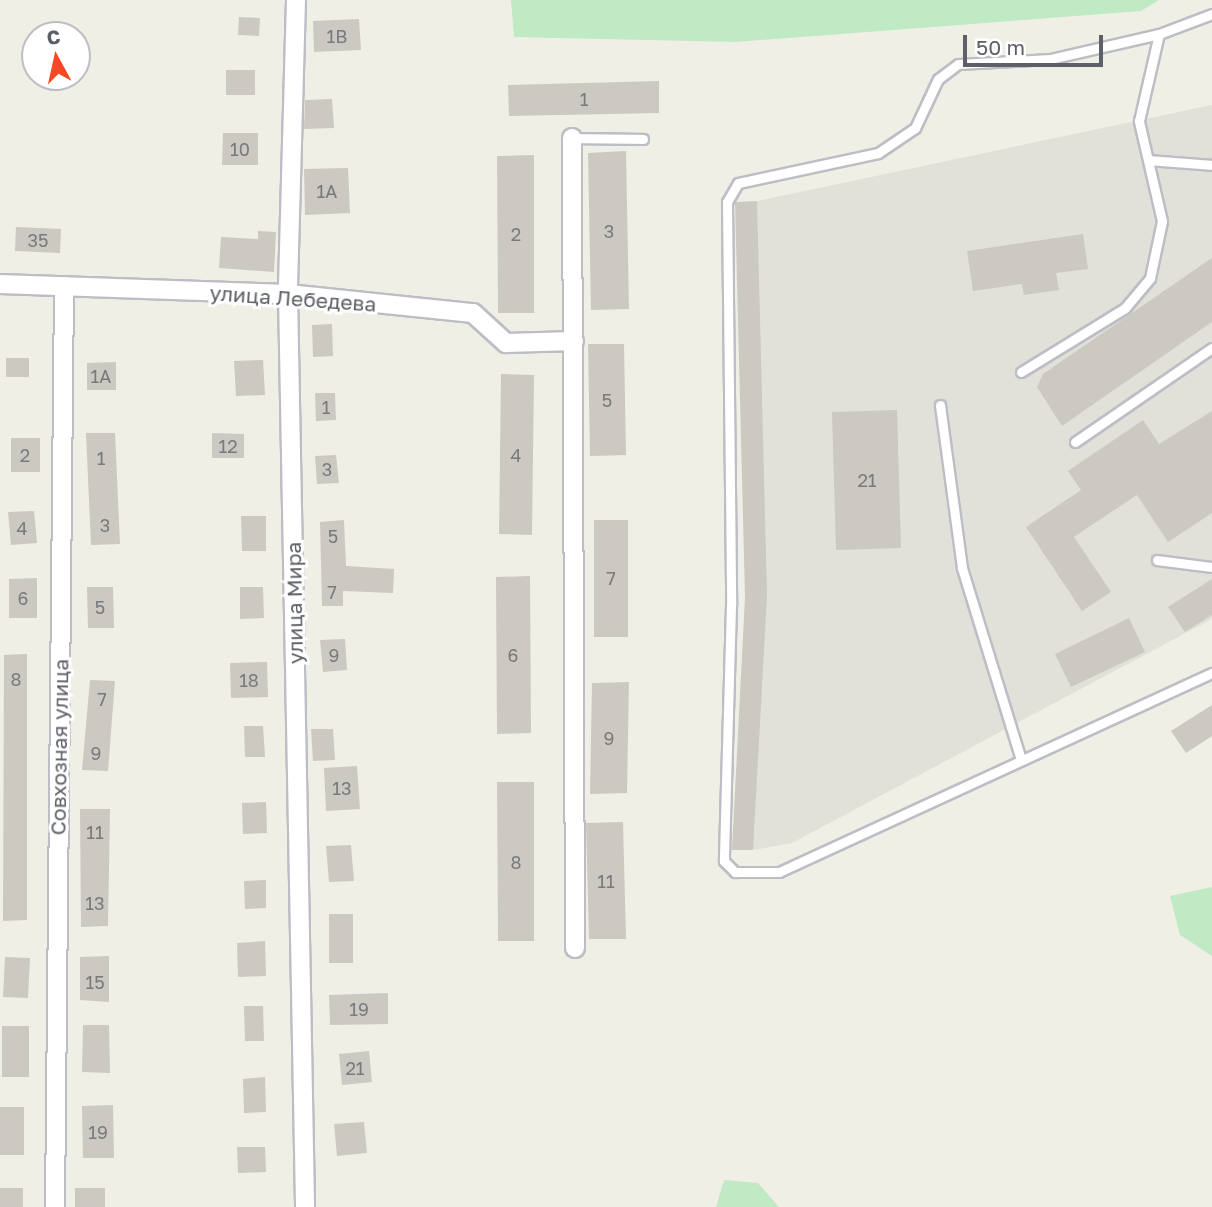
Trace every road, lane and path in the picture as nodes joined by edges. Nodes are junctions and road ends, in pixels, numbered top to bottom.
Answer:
1 (296, 0) edge
2 (1212, 13) edge
3 (1159, 34) junction
4 (572, 138) joint
5 (643, 139) dead end
6 (1149, 160) junction
7 (1212, 165) edge
8 (0, 284) edge
9 (64, 286) junction
10 (288, 294) junction
11 (574, 341) junction
12 (1212, 348) edge
13 (1021, 372) dead end
14 (940, 405) dead end
15 (1075, 442) dead end
16 (1157, 560) dead end
17 (1212, 567) edge
18 (1212, 673) edge
19 (1021, 761) junction
20 (575, 948) dead end
21 (55, 1207) edge
22 (305, 1207) edge

1 - 10 street, улица Мира
2 - 3 lane
3 - 6 lane
3 - 19 lane
4 - 5 lane
4 - 11 street
6 - 7 lane
6 - 13 lane
8 - 9 street, улица Лебедева
9 - 10 street, улица Лебедева
9 - 21 street, Совхозная улица
10 - 11 street, улица Лебедева
10 - 22 street, улица Мира
11 - 20 street
12 - 15 lane
14 - 19 lane
16 - 17 lane
18 - 19 lane

